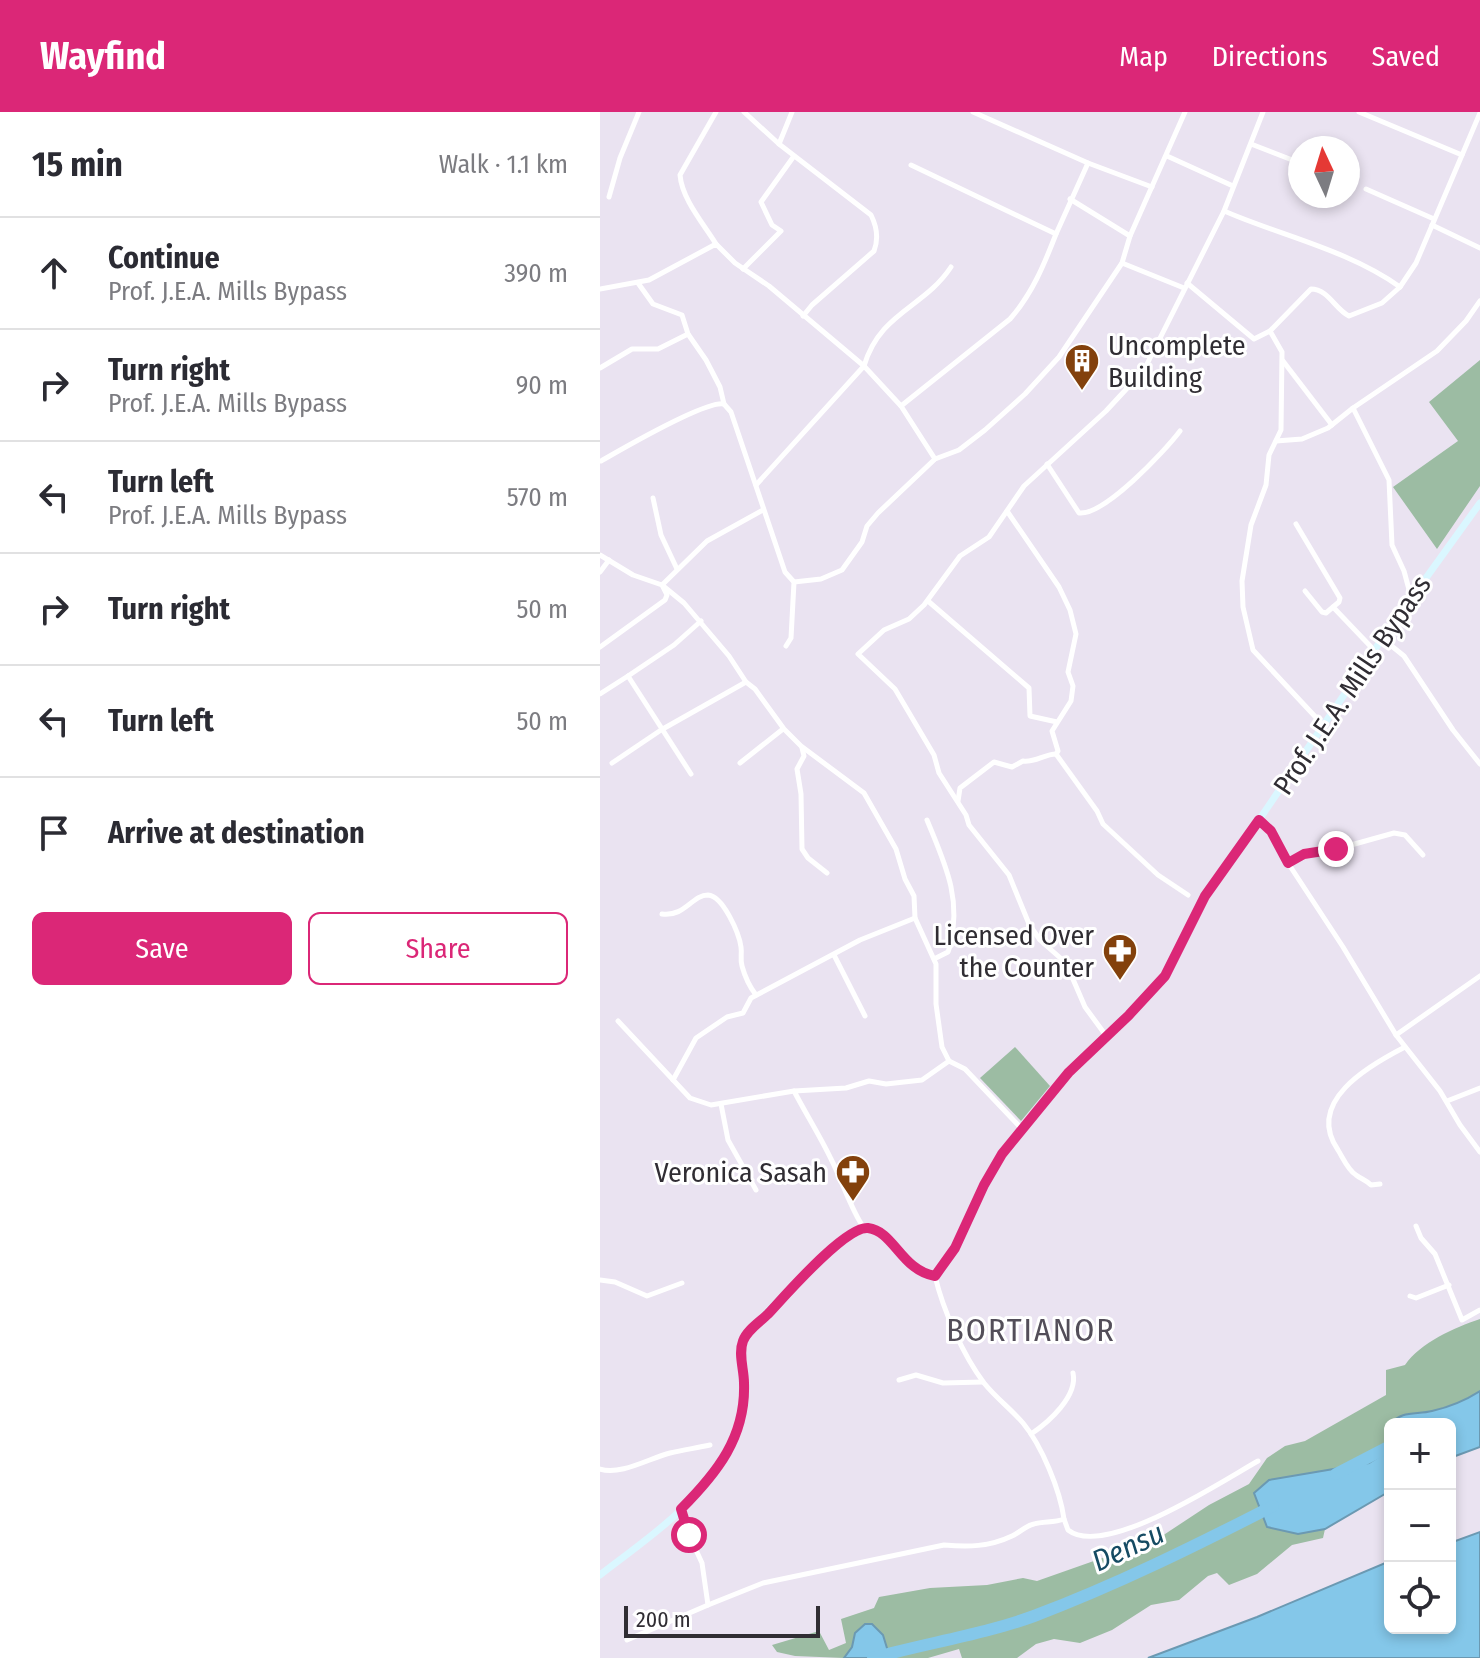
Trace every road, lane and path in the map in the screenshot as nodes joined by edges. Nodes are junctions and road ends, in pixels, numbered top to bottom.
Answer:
1 (639, 112) edge
2 (716, 112) edge
3 (744, 112) edge
4 (792, 112) edge
5 (973, 112) edge
6 (1185, 112) edge
7 (1263, 112) edge
8 (1359, 112) edge
9 (1480, 113) edge
10 (779, 144) junction
11 (1251, 144) junction
12 (1462, 155) junction
13 (794, 156) junction
14 (1167, 156) junction
15 (1288, 158) edge
16 (1088, 163) junction
17 (911, 165) dead end
18 (1233, 186) junction
19 (1152, 187) junction
20 (1366, 189) dead end
21 (609, 197) dead end
22 (1070, 199) junction
23 (1224, 211) junction
24 (1433, 222) junction
25 (1056, 234) junction
26 (1130, 236) junction
27 (716, 244) junction
28 (1480, 248) edge
29 (1122, 263) junction
30 (951, 267) dead end
31 (743, 269) junction
32 (638, 283) junction
33 (1186, 286) junction
34 (1400, 287) junction
35 (600, 289) edge
36 (1480, 301) edge
37 (803, 316) junction
38 (1270, 331) junction
39 (688, 334) junction
40 (1282, 360) junction
41 (864, 366) junction
42 (600, 368) edge
43 (724, 404) junction
44 (901, 406) junction
45 (1353, 408) junction
46 (1332, 425) junction
47 (1180, 431) dead end
48 (1275, 441) junction
49 (935, 459) junction
50 (601, 461) edge
51 (1047, 464) junction
52 (755, 486) junction
53 (653, 498) dead end
54 (1480, 503) edge
55 (763, 510) junction
56 (1007, 511) junction
57 (1296, 524) dead end
58 (600, 555) edge
59 (609, 560) junction
60 (677, 569) junction
61 (600, 572) edge
62 (794, 582) junction
63 (662, 585) junction
64 (1305, 591) dead end
65 (1411, 597) junction
66 (928, 601) junction
67 (1333, 607) junction
68 (701, 621) junction
69 (1382, 639) junction
70 (786, 646) dead end
71 (600, 647) edge
72 (1374, 650) junction
73 (628, 676) junction
74 (746, 682) junction
75 (600, 694) edge
76 (1057, 722) junction
77 (1324, 726) junction
78 (784, 729) junction
79 (661, 730) junction
80 (801, 746) junction
81 (1056, 754) junction
82 (612, 763) dead end
83 (740, 763) dead end
84 (1480, 764) edge
85 (691, 774) dead end
86 (958, 802) junction
87 (927, 820) dead end
88 (1259, 820) junction
89 (1423, 855) dead end
90 (1288, 863) junction
91 (827, 873) dead end
92 (1188, 895) dead end
93 (662, 914) dead end
94 (915, 918) junction
95 (834, 955) junction
96 (934, 959) junction
97 (1480, 976) edge
98 (756, 995) junction
99 (865, 1016) dead end
100 (618, 1021) dead end
101 (1396, 1035) junction
102 (1107, 1037) junction
103 (1405, 1047) junction
104 (949, 1061) junction
105 (673, 1081) junction
106 (1480, 1088) edge
107 (794, 1091) junction
108 (1447, 1101) junction
109 (721, 1104) junction
110 (1022, 1129) junction
111 (1480, 1152) edge
112 (1380, 1184) dead end
113 (756, 1190) dead end
114 (1416, 1226) dead end
115 (864, 1228) junction
116 (935, 1276) junction
117 (600, 1280) edge
118 (682, 1283) dead end
119 (1449, 1285) junction
120 (1410, 1296) dead end
121 (1480, 1310) edge
122 (1073, 1373) dead end
123 (899, 1380) dead end
124 (984, 1382) junction
125 (1031, 1434) junction
126 (710, 1445) dead end
127 (1258, 1461) dead end
128 (600, 1469) edge
129 (681, 1509) junction
130 (1064, 1519) junction
131 (600, 1575) edge
132 (708, 1605) junction
133 (627, 1640) dead end

1 - 21 street
2 - 27 street
3 - 10 street
4 - 10 street
5 - 16 street
6 - 14 street
7 - 11 street
8 - 12 street
9 - 12 street
10 - 13 street
11 - 15 street
11 - 18 street
12 - 24 street
13 - 31 street
13 - 37 street
14 - 18 street
14 - 19 street
16 - 19 street
16 - 22 street
17 - 25 street
18 - 23 street
19 - 26 street
20 - 24 street
22 - 25 street
22 - 26 street
23 - 33 street
23 - 34 street
24 - 28 street
24 - 34 street
25 - 44 street
26 - 29 street
27 - 31 street
27 - 32 street
29 - 33 street
29 - 49 street
30 - 41 street
31 - 37 street
32 - 35 street
32 - 39 street
33 - 38 street
33 - 51 street
34 - 38 street
36 - 45 street
37 - 41 street
38 - 40 street
39 - 42 street
39 - 43 street
40 - 46 street
40 - 48 street
41 - 44 street
41 - 52 street
43 - 50 street
43 - 52 street
44 - 49 street
45 - 46 street
45 - 65 street
46 - 48 street
47 - 51 street
48 - 77 street
49 - 62 street
51 - 56 street
52 - 55 street
53 - 60 street
54 - 65 street, Prof. J.E.A. Mills Bypass
55 - 60 street
55 - 62 street
56 - 66 street
56 - 76 street
57 - 67 street
58 - 59 street
59 - 61 street
59 - 63 street
60 - 63 street
62 - 70 street
63 - 68 street
63 - 71 street
64 - 67 street
65 - 69 street, Prof. J.E.A. Mills Bypass
66 - 76 street
66 - 86 street
67 - 72 street
68 - 73 street
68 - 74 street
69 - 72 street, Prof. J.E.A. Mills Bypass
69 - 84 street
72 - 77 street, Prof. J.E.A. Mills Bypass
73 - 75 street
73 - 79 street
74 - 78 street
74 - 79 street
76 - 81 street
77 - 88 street, Prof. J.E.A. Mills Bypass
78 - 80 street
78 - 83 street
79 - 82 street
79 - 85 street
80 - 91 street
80 - 94 street
81 - 86 street
81 - 92 street
86 - 102 street
87 - 96 street
88 - 90 street
88 - 102 street, Prof. J.E.A. Mills Bypass
89 - 90 street
90 - 101 street
93 - 98 street
94 - 95 street
94 - 96 street
95 - 98 street
95 - 99 street
96 - 104 street
97 - 101 street
98 - 105 street
100 - 105 street
101 - 103 street
102 - 110 street, Prof. J.E.A. Mills Bypass
103 - 108 street
103 - 112 street
104 - 107 street
104 - 110 street
105 - 109 street
106 - 108 street
107 - 109 street
107 - 115 street
108 - 111 street
109 - 113 street
110 - 116 street, Prof. J.E.A. Mills Bypass
114 - 119 street
115 - 116 street
115 - 129 street
116 - 124 street
117 - 118 street
119 - 120 street
119 - 121 street
122 - 125 street
123 - 124 street
124 - 125 street
125 - 130 street
126 - 128 street
127 - 130 street
129 - 131 street
129 - 132 street
130 - 132 street
132 - 133 street

